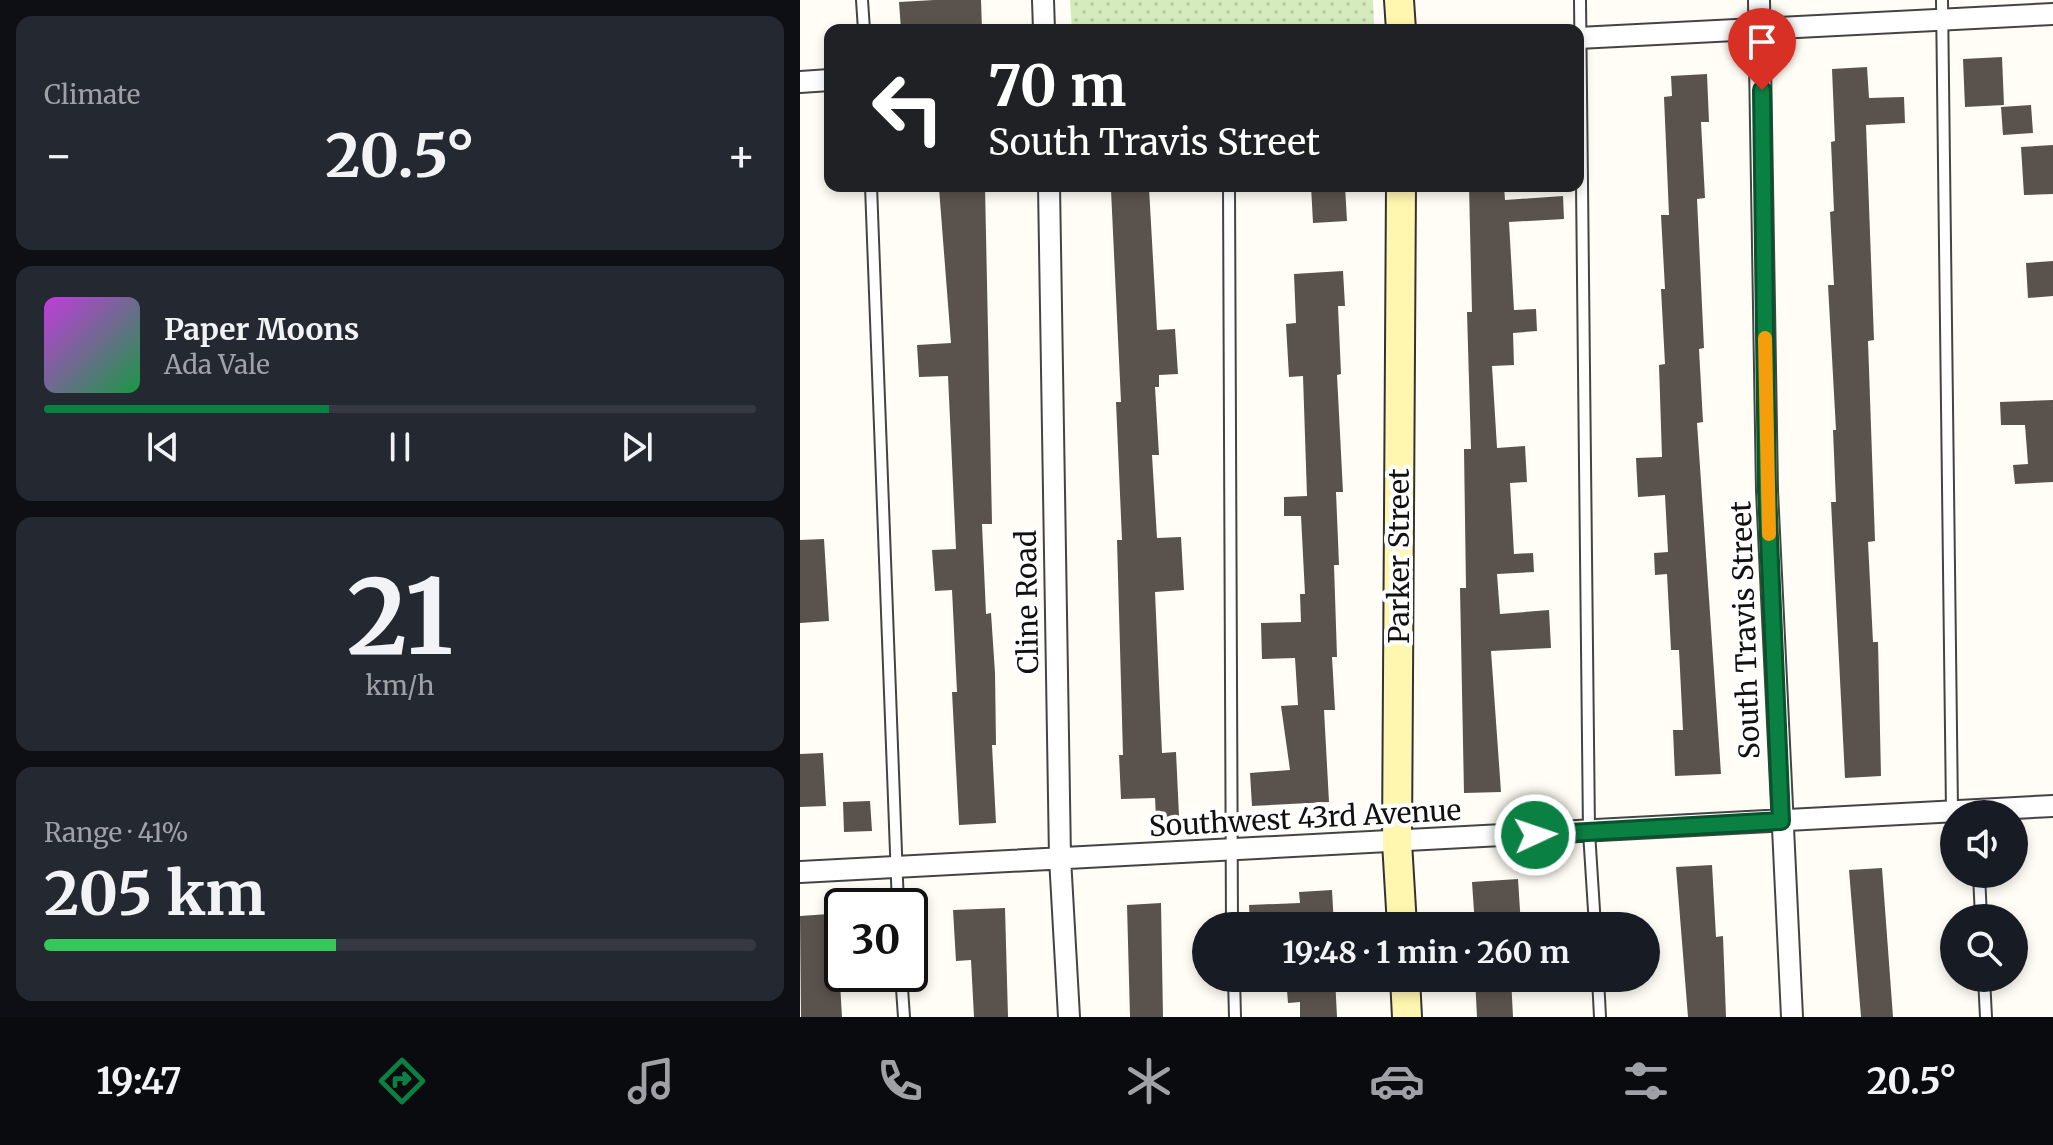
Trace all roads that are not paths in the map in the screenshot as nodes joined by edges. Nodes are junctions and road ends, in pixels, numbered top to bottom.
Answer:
1 (862, 0) edge
2 (1043, 0) edge
3 (1399, 0) edge
4 (1580, 0) edge
5 (1759, 0) edge
6 (1942, 10) edge
7 (2053, 14) edge
8 (864, 24) edge
9 (1044, 24) edge
10 (1401, 24) edge
11 (1580, 24) edge
12 (1761, 28) junction
13 (1584, 38) edge
14 (824, 80) edge
15 (800, 82) edge
16 (871, 192) edge
17 (1049, 192) edge
18 (1229, 192) edge
19 (1401, 192) edge
20 (1582, 192) edge
21 (1952, 800) edge
22 (2053, 806) edge
23 (2028, 808) edge
24 (1940, 812) edge
25 (1781, 821) junction
26 (1589, 832) junction
27 (1397, 842) junction
28 (1229, 850) junction
29 (1060, 858) junction
30 (895, 867) junction
31 (800, 872) edge
32 (897, 888) edge
33 (1231, 912) edge
34 (1401, 912) edge
35 (1594, 912) edge
36 (902, 992) edge
37 (1234, 992) edge
38 (1406, 992) edge
39 (1599, 992) edge
40 (1985, 992) edge
41 (904, 1017) edge
42 (1069, 1017) edge
43 (1235, 1017) edge
44 (1407, 1017) edge
45 (1600, 1017) edge
46 (1792, 1017) edge
47 (1986, 1017) edge

1 - 8 lane
2 - 9 street
3 - 10 main road
4 - 11 lane
5 - 12 street, South Travis Street
6 - 7 street
6 - 12 street
6 - 21 lane
12 - 13 street
12 - 25 street, South Travis Street
14 - 15 street
16 - 30 lane
17 - 29 street, Cline Road
18 - 28 lane
19 - 27 main road, Parker Street
20 - 26 lane
22 - 23 street, Southwest 43rd Avenue
24 - 25 street, Southwest 43rd Avenue
25 - 26 street, Southwest 43rd Avenue
25 - 46 street, South Travis Street
26 - 27 street, Southwest 43rd Avenue
26 - 35 lane
27 - 28 street, Southwest 43rd Avenue
27 - 34 main road, Parker Street
28 - 29 street, Southwest 43rd Avenue
28 - 33 lane
29 - 30 street, Southwest 43rd Avenue
29 - 42 street, Cline Road
30 - 31 street, Southwest 43rd Avenue
30 - 32 lane
36 - 41 lane
37 - 43 lane
38 - 44 main road
39 - 45 lane
40 - 47 lane

